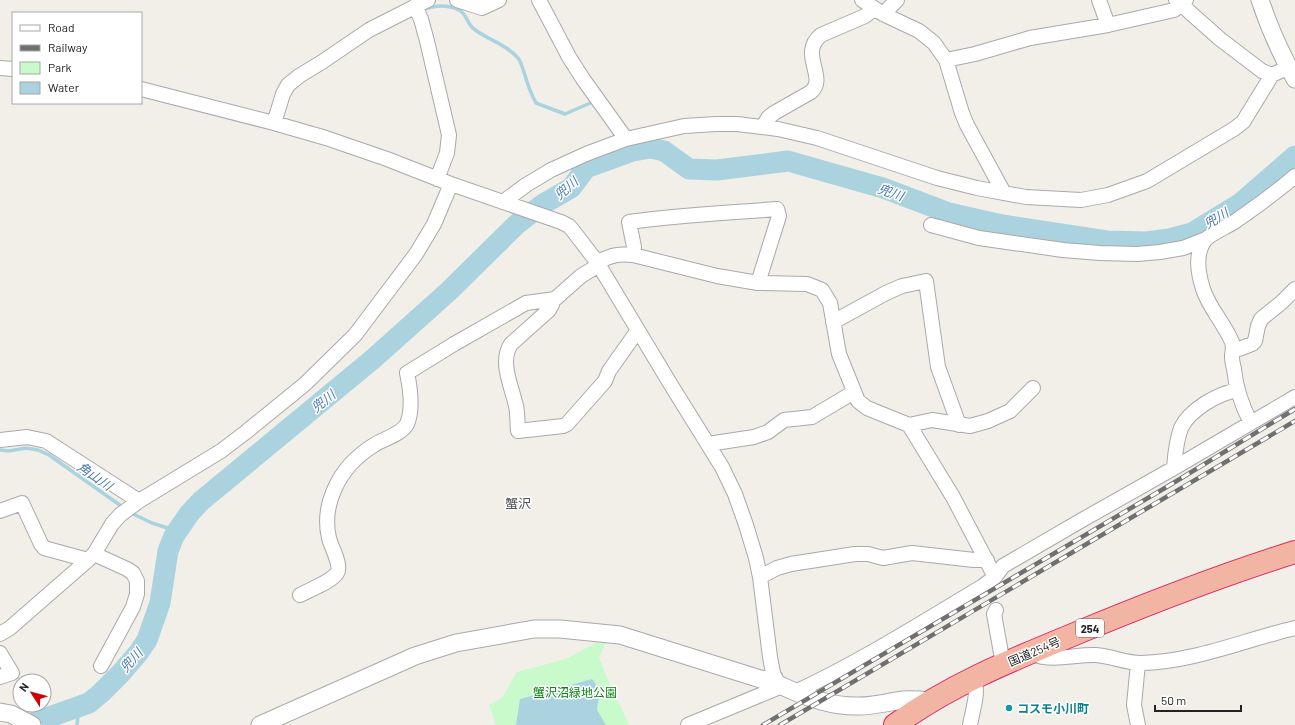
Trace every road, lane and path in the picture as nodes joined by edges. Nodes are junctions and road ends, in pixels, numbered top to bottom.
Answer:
1 (428, 0) edge
2 (457, 0) edge
3 (499, 0) edge
4 (539, 0) edge
5 (897, 0) edge
6 (1099, 0) edge
7 (1260, 0) edge
8 (1181, 2) edge
9 (415, 6) junction
10 (873, 8) edge
11 (1108, 25) junction
12 (946, 60) junction
13 (0, 68) edge
14 (12, 70) edge
15 (1291, 72) edge
16 (1272, 76) junction
17 (142, 89) edge
18 (274, 123) junction
19 (763, 127) junction
20 (626, 139) junction
21 (1295, 176) edge
22 (437, 179) junction
23 (451, 184) junction
24 (1004, 193) junction
25 (503, 202) junction
26 (931, 225) dead end
27 (1206, 239) junction
28 (633, 255) junction
29 (598, 264) junction
30 (758, 284) junction
31 (1295, 289) edge
32 (551, 300) junction
33 (833, 322) junction
34 (638, 330) junction
35 (1234, 350) junction
36 (1033, 388) dead end
37 (1237, 390) junction
38 (854, 392) junction
39 (1295, 397) edge
40 (1251, 424) junction
41 (909, 425) junction
42 (959, 425) junction
43 (0, 440) edge
44 (708, 444) junction
45 (1174, 468) junction
46 (139, 501) junction
47 (0, 511) edge
48 (1295, 552) edge
49 (91, 557) junction
50 (987, 560) junction
51 (760, 577) junction
52 (995, 577) junction
53 (300, 595) dead end
54 (996, 610) dead end
55 (1295, 628) edge
56 (0, 634) edge
57 (1030, 652) junction
58 (0, 653) edge
59 (1138, 663) junction
60 (1003, 664) junction
61 (101, 666) dead end
62 (0, 677) edge
63 (974, 677) junction
64 (784, 685) junction
65 (921, 711) edge
66 (0, 712) edge
67 (25, 721) edge
68 (260, 725) edge
69 (688, 725) edge
70 (894, 725) edge
71 (970, 725) edge
72 (1138, 725) edge

1 - 9 street
2 - 3 street
4 - 20 street
5 - 10 street
6 - 11 street
7 - 15 street
8 - 11 street
8 - 16 street
9 - 18 street
9 - 22 street
10 - 12 street
10 - 19 street
11 - 12 street
12 - 24 street
13 - 14 street
15 - 16 street
16 - 24 street
17 - 18 street
18 - 22 street
19 - 20 street
19 - 24 street
20 - 25 street
21 - 27 street
22 - 23 street
23 - 25 street
23 - 46 street
25 - 29 street
26 - 27 street
27 - 35 street
28 - 29 street
28 - 30 street
28 - 30 street
29 - 32 street
29 - 34 street
30 - 33 street
31 - 35 street
32 - 34 street
32 - 53 street
33 - 38 street
33 - 42 street
34 - 44 street
35 - 37 street
36 - 42 street
37 - 40 street
37 - 45 street
38 - 41 street
38 - 44 street
39 - 40 street
40 - 45 street
41 - 42 street
41 - 50 street
43 - 46 street
44 - 51 street
45 - 52 street
46 - 49 street
47 - 49 street
48 - 57 highway, 国道254号 / 254
49 - 56 street
49 - 61 street
50 - 51 street
50 - 52 street
51 - 64 street
52 - 64 street
54 - 60 street
55 - 59 street
57 - 59 street
57 - 60 highway, 国道254号 / 254
58 - 62 street
59 - 72 street
60 - 63 highway, 国道254号 / 254
63 - 65 highway, 国道254号 / 254
63 - 71 street
64 - 65 street
64 - 68 street
64 - 69 street
65 - 70 highway, 国道254号 / 254
66 - 67 street

